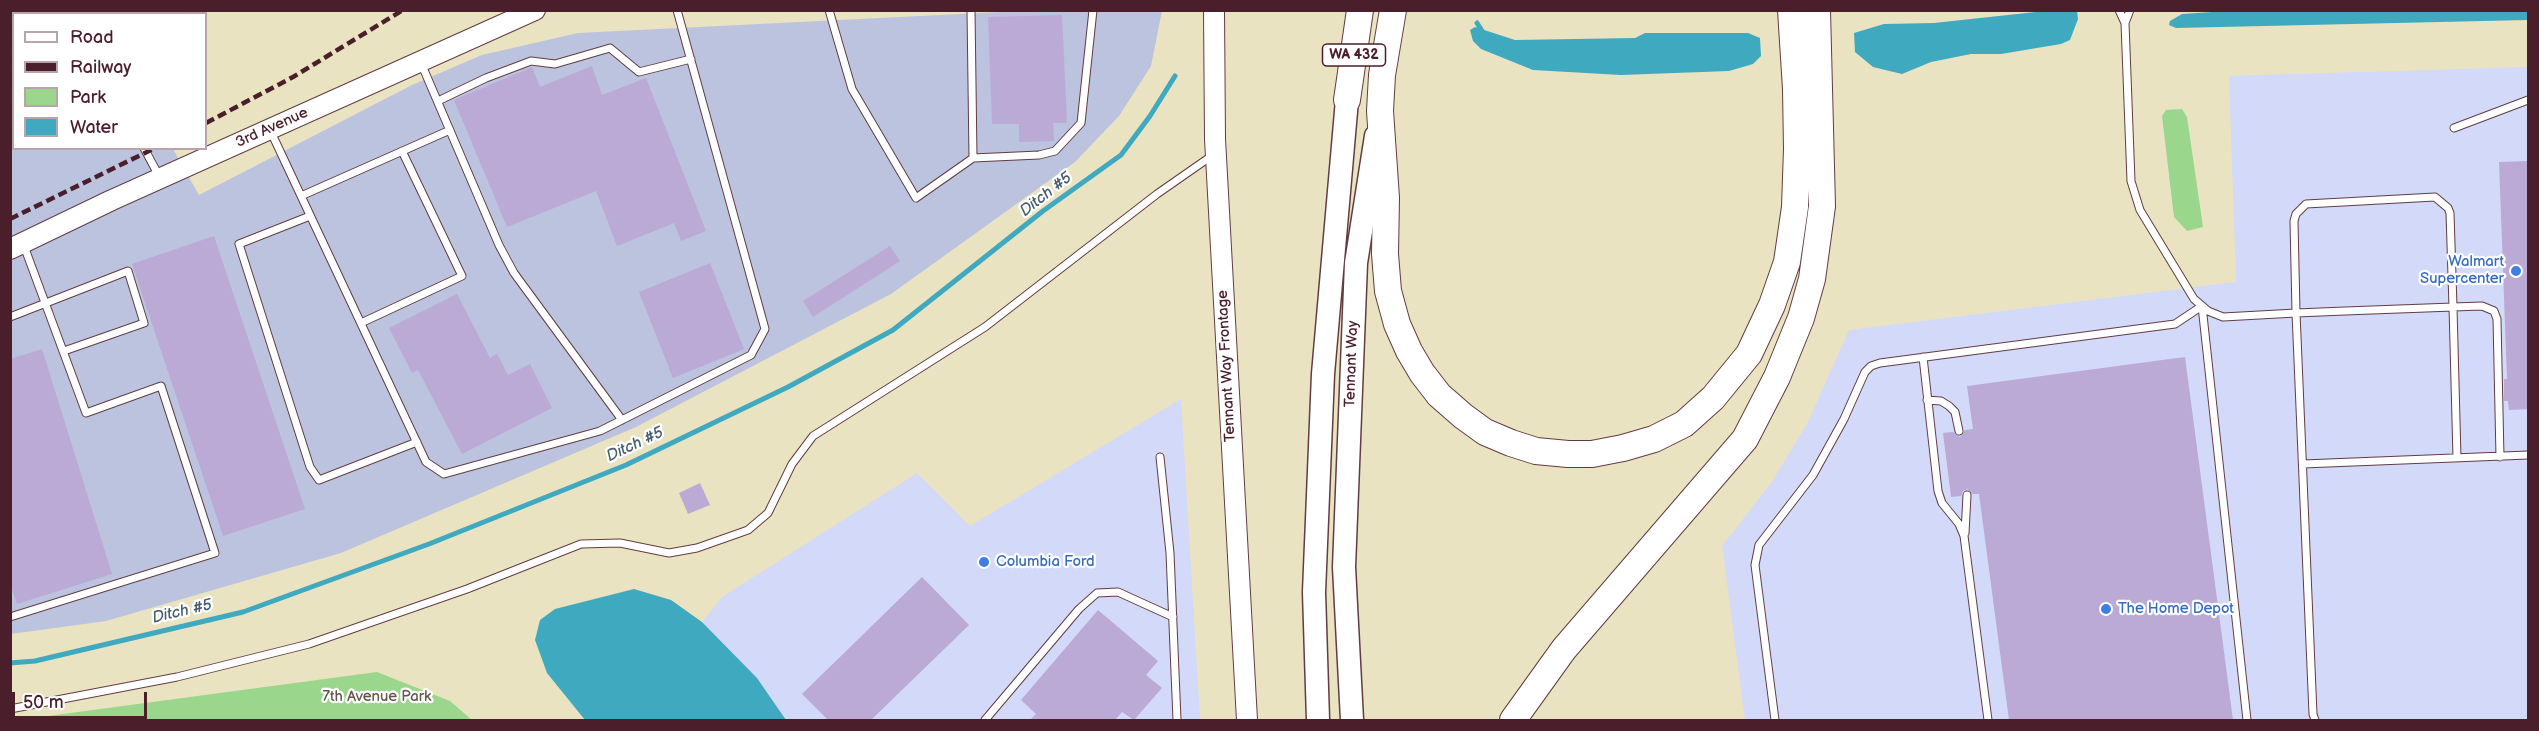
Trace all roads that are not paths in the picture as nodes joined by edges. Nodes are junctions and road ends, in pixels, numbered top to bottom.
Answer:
1 (535, 10) edge
2 (677, 10) edge
3 (829, 10) edge
4 (971, 10) edge
5 (1093, 10) edge
6 (1214, 10) edge
7 (1360, 10) edge
8 (1393, 10) edge
9 (1791, 10) edge
10 (1817, 10) edge
11 (2119, 10) edge
12 (2130, 10) edge
13 (2126, 24) junction
14 (691, 59) junction
15 (421, 62) junction
16 (1347, 100) joint
17 (2529, 100) edge
18 (438, 101) junction
19 (1380, 111) junction
20 (2454, 128) dead end
21 (270, 129) junction
22 (450, 130) junction
23 (145, 150) edge
24 (402, 151) junction
25 (1215, 153) junction
26 (973, 158) junction
27 (160, 178) junction
28 (301, 196) junction
29 (310, 216) junction
30 (16, 246) edge
31 (46, 303) junction
32 (2202, 306) junction
33 (2453, 307) junction
34 (2296, 313) junction
35 (10, 317) edge
36 (361, 323) junction
37 (64, 351) junction
38 (1923, 357) junction
39 (1928, 400) junction
40 (622, 420) junction
41 (1959, 431) dead end
42 (417, 442) junction
43 (2529, 456) edge
44 (1160, 457) dead end
45 (2500, 457) junction
46 (2457, 458) junction
47 (2303, 464) junction
48 (1967, 495) dead end
49 (1964, 536) junction
50 (10, 617) edge
51 (1173, 617) junction
52 (10, 709) edge
53 (985, 720) edge
54 (1177, 720) edge
55 (1247, 720) edge
56 (1318, 720) edge
57 (1352, 720) edge
58 (1513, 720) edge
59 (1775, 720) edge
60 (1988, 720) edge
61 (2247, 720) edge
62 (2315, 720) edge

1 - 15 main road, 3rd Avenue
2 - 14 lane
3 - 26 lane
4 - 26 lane
5 - 26 lane
6 - 25 main road, Tennant Way Frontage
7 - 16 highway, Tennant Way / WA 432
8 - 19 highway, Tennant Way / WA 432
9 - 19 highway
10 - 58 highway
11 - 13 lane
12 - 13 lane
13 - 32 lane
14 - 18 lane
14 - 40 lane
15 - 18 lane
15 - 21 main road, 3rd Avenue
16 - 56 main road, Tennant Way
17 - 20 lane
18 - 22 lane
19 - 57 main road, Tennant Way
21 - 27 main road, 3rd Avenue
21 - 28 lane
22 - 24 lane
22 - 40 lane
23 - 27 lane
24 - 28 lane
24 - 36 lane
25 - 52 lane
25 - 55 main road, Tennant Way Frontage
27 - 30 main road, 3rd Avenue
28 - 29 lane
29 - 36 lane
29 - 42 lane
30 - 31 lane
31 - 35 lane
31 - 37 lane
31 - 37 lane
32 - 34 lane
32 - 38 lane
32 - 61 lane
33 - 34 lane
33 - 34 lane
33 - 45 lane
33 - 46 lane
34 - 47 lane
36 - 42 lane
37 - 50 lane
38 - 39 lane
38 - 59 lane
39 - 41 lane
39 - 49 lane
40 - 42 lane
43 - 45 lane
44 - 51 lane
45 - 46 lane
46 - 47 lane
47 - 62 lane
48 - 49 lane
49 - 60 lane
51 - 53 lane
51 - 54 lane

